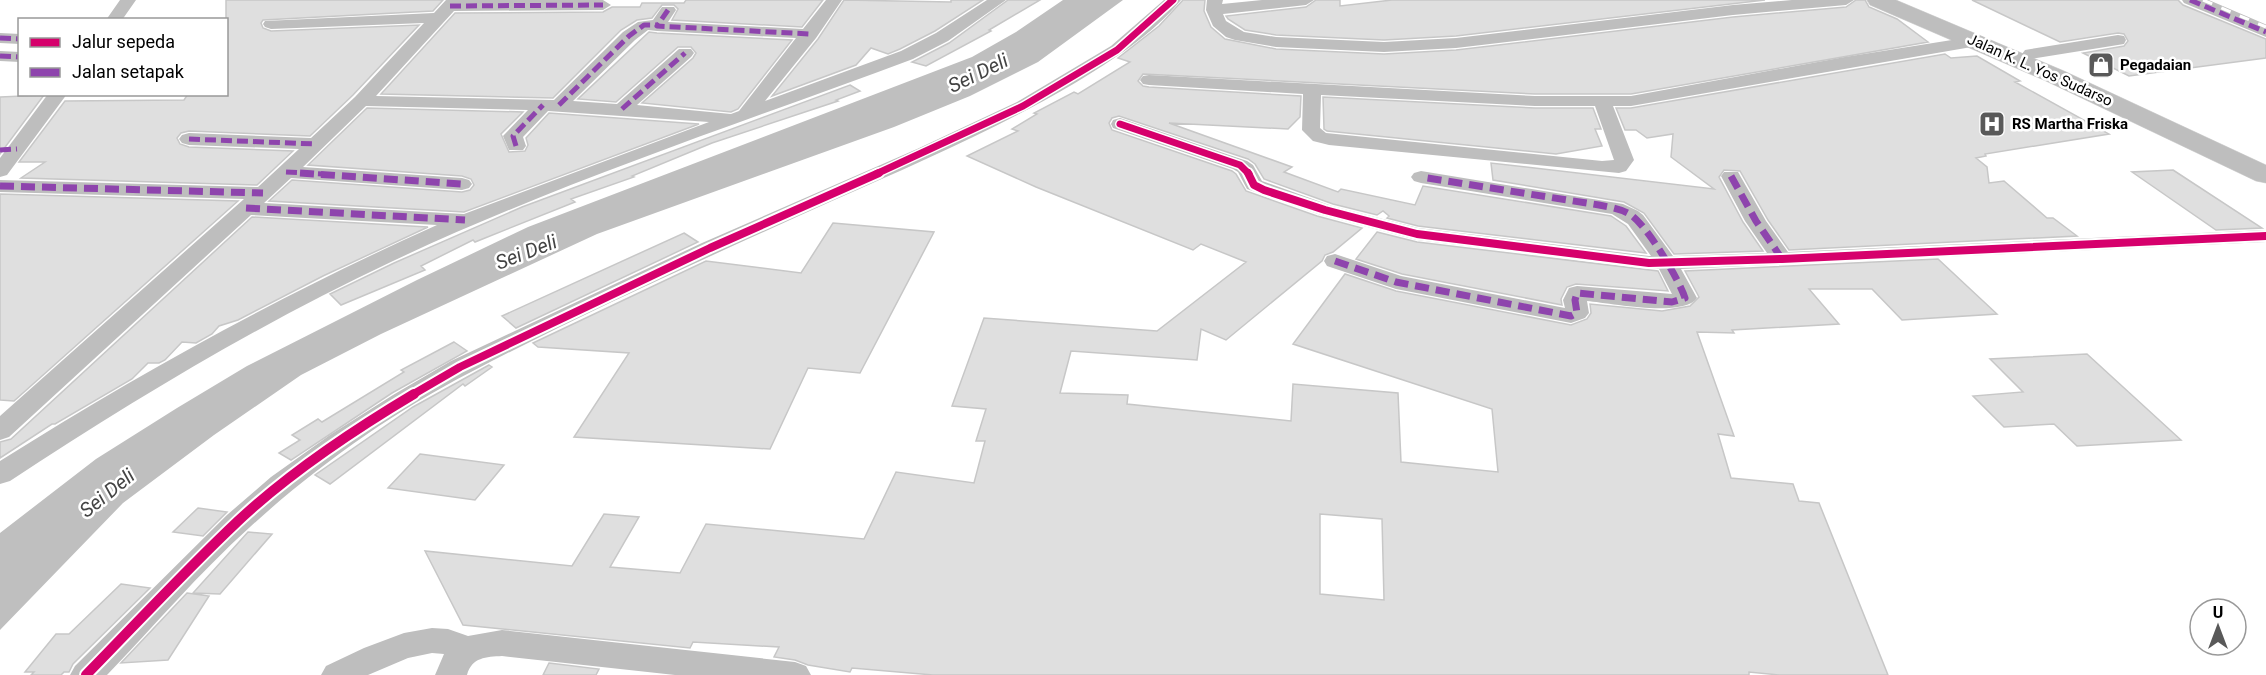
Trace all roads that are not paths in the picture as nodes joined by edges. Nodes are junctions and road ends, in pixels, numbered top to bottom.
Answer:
1 (128, 0) edge
2 (834, 0) edge
3 (999, 0) edge
4 (1173, 0) edge
5 (1306, 0) edge
6 (1711, 0) edge
7 (1846, 0) edge
8 (1878, 0) edge
9 (1907, 0) edge
10 (2190, 0) edge
11 (603, 4) dead end
12 (1215, 5) edge
13 (447, 8) edge
14 (668, 10) dead end
15 (1733, 10) junction
16 (115, 18) edge
17 (271, 24) dead end
18 (656, 25) junction
19 (2266, 32) edge
20 (810, 34) junction
21 (0, 38) edge
22 (18, 39) edge
23 (2118, 40) dead end
24 (1977, 41) junction
25 (685, 53) dead end
26 (2031, 54) junction
27 (0, 56) edge
28 (18, 57) edge
29 (1149, 80) dead end
30 (1312, 89) junction
31 (56, 96) edge
32 (361, 101) junction
33 (1602, 102) junction
34 (551, 105) junction
35 (622, 109) junction
36 (739, 116) junction
37 (1120, 124) dead end
38 (189, 139) dead end
39 (316, 144) junction
40 (516, 146) dead end
41 (9, 150) edge
42 (2266, 162) edge
43 (0, 171) edge
44 (286, 172) junction
45 (2266, 175) edge
46 (1731, 176) dead end
47 (1420, 177) dead end
48 (462, 184) dead end
49 (0, 186) edge
50 (263, 193) junction
51 (246, 208) junction
52 (465, 220) junction
53 (2266, 236) edge
54 (1782, 259) junction
55 (1335, 261) dead end
56 (1664, 263) junction
57 (0, 431) edge
58 (0, 474) edge
59 (465, 657) edge
60 (86, 675) edge
61 (337, 675) edge
62 (795, 675) edge

1 - 16 street
2 - 20 street
3 - 36 street
4 - 60 street
5 - 12 street
6 - 15 street
7 - 15 street
8 - 24 highway, Jalan K. L. Yos Sudarso
9 - 26 highway, Jalan K. L. Yos Sudarso
10 - 19 street
11 - 13 street
12 - 15 street
13 - 17 street
13 - 32 street
14 - 18 street
18 - 20 street
18 - 34 street
20 - 36 street
21 - 22 street
23 - 26 street
24 - 33 street
24 - 45 highway, Jalan K. L. Yos Sudarso
25 - 35 street
26 - 42 highway, Jalan K. L. Yos Sudarso
27 - 28 street
29 - 30 street
30 - 33 street
30 - 33 street
31 - 41 street
32 - 34 street
32 - 39 street
34 - 35 street
34 - 40 street
35 - 36 street
36 - 52 street
37 - 56 street
38 - 39 street
39 - 44 street
41 - 43 street
44 - 48 street
44 - 50 street
46 - 54 street
47 - 56 street
49 - 50 street
50 - 51 street
51 - 52 street
51 - 57 street
52 - 58 street
53 - 54 street
54 - 56 street
55 - 56 street
59 - 61 street
59 - 62 street

